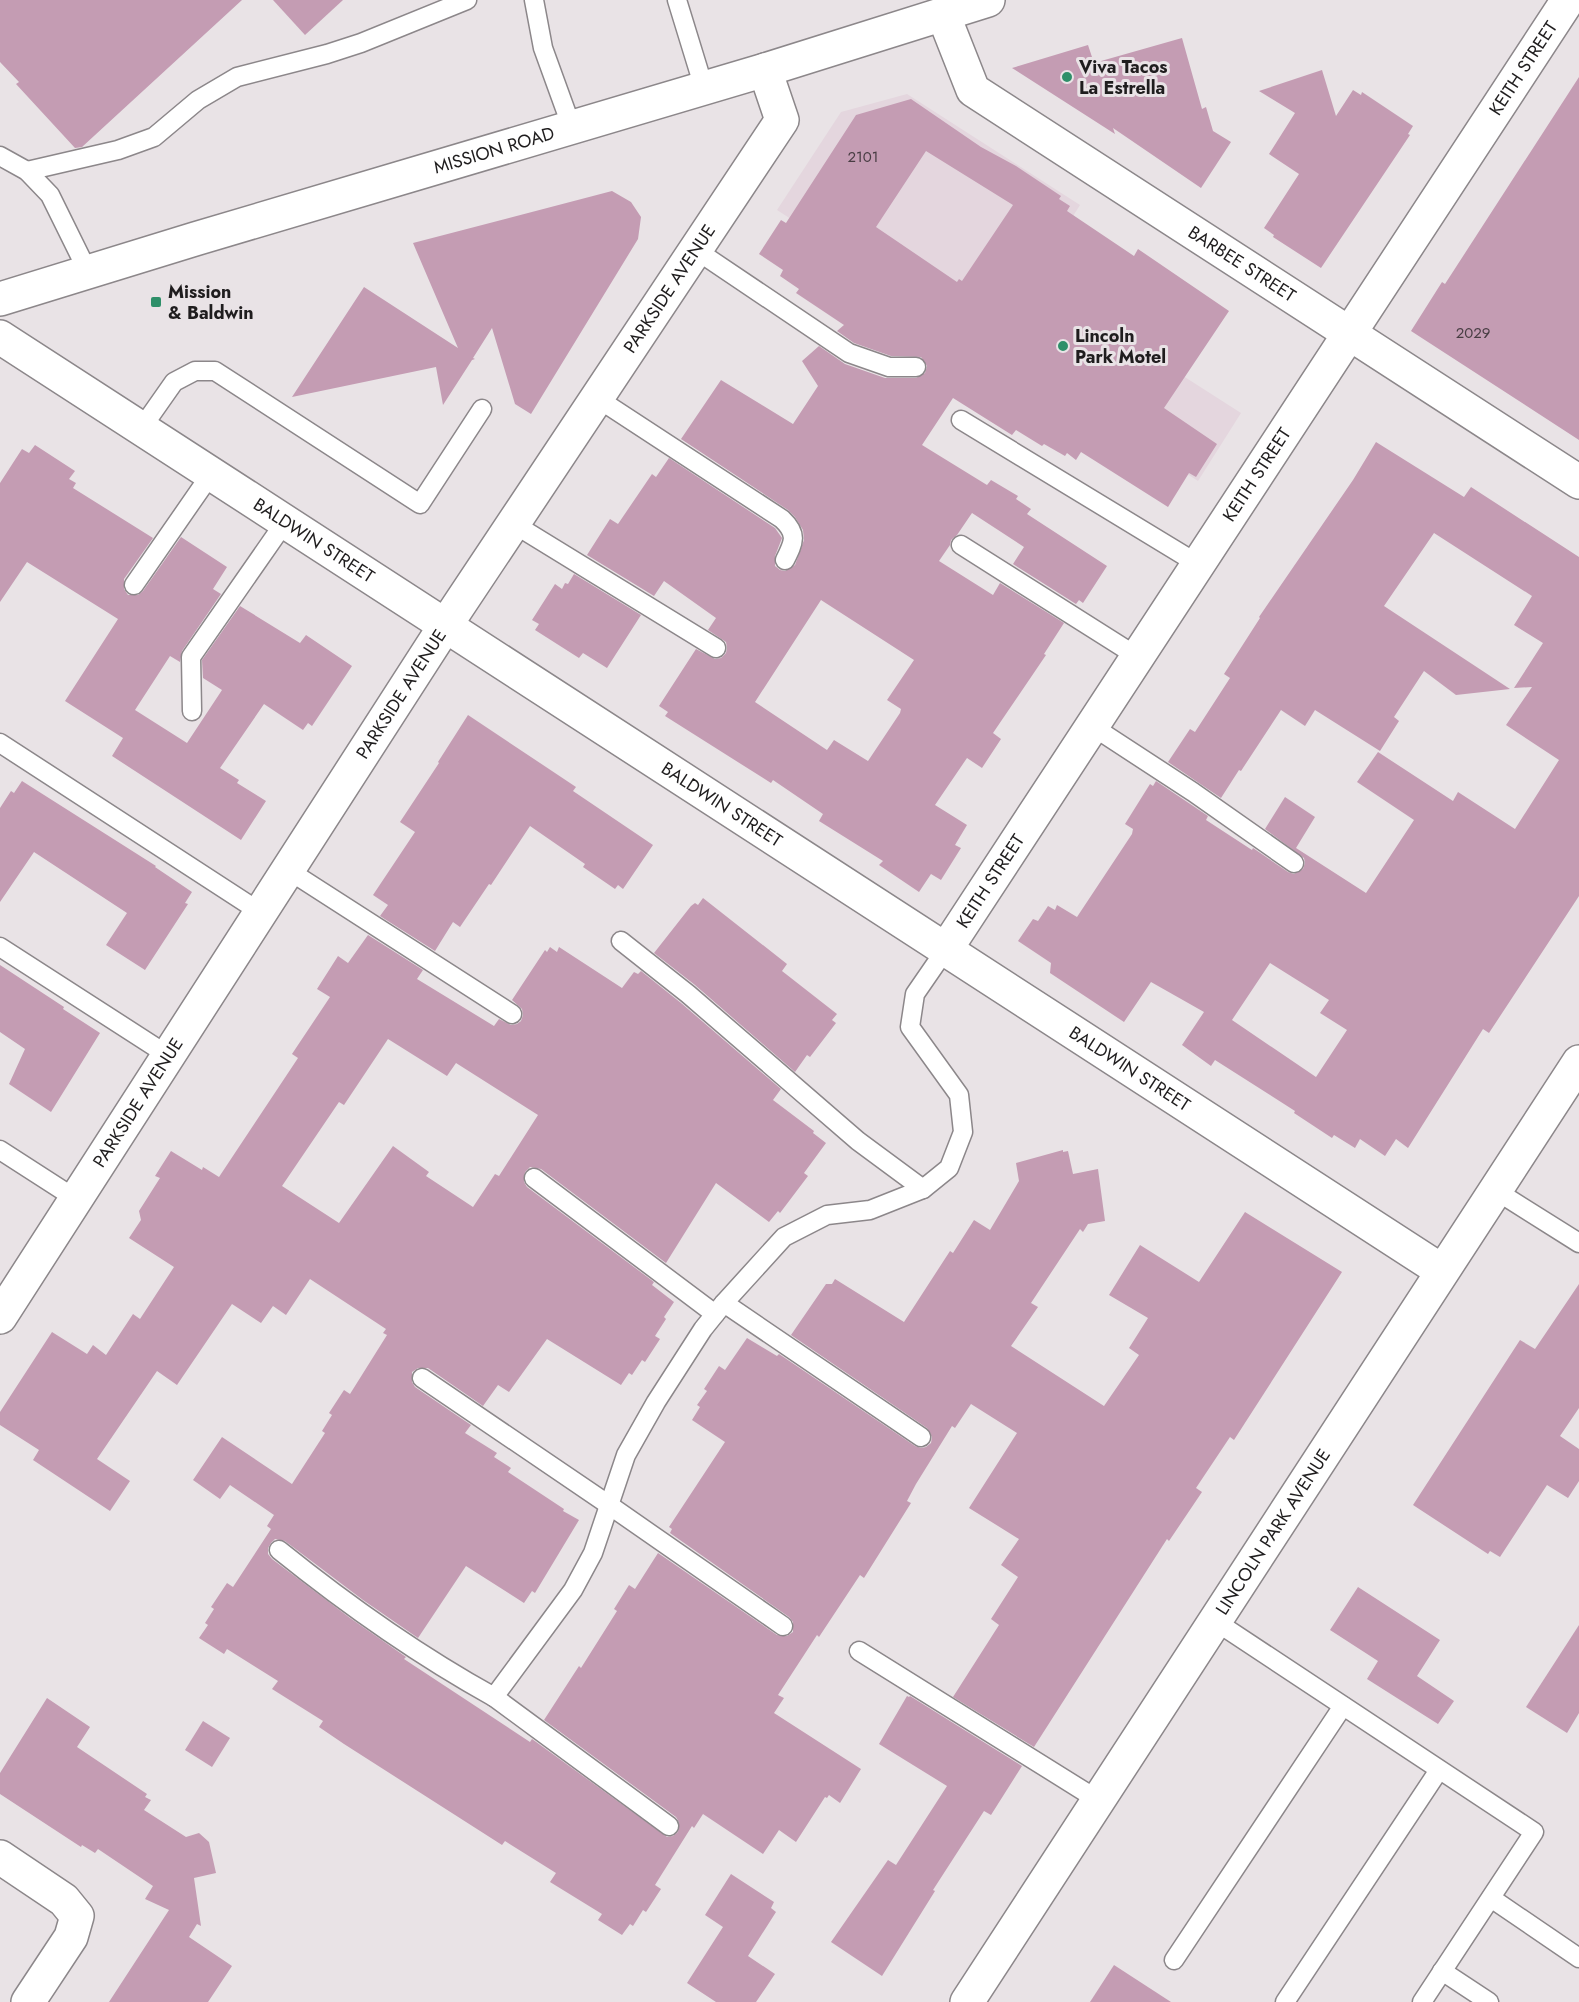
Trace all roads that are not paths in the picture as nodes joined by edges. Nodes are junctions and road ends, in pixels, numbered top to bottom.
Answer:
1 (467, 0) edge
2 (534, 0) edge
3 (677, 0) edge
4 (988, 0) edge
5 (1569, 0) edge
6 (943, 14) junction
7 (765, 70) junction
8 (704, 88) junction
9 (572, 128) junction
10 (0, 156) edge
11 (27, 171) junction
12 (696, 250) junction
13 (88, 272) junction
14 (0, 299) edge
15 (1350, 333) junction
16 (0, 337) edge
17 (916, 367) dead end
18 (597, 398) junction
19 (483, 409) dead end
20 (962, 420) dead end
21 (141, 429) junction
22 (212, 474) junction
23 (1579, 482) edge
24 (285, 522) junction
25 (514, 524) junction
26 (961, 545) dead end
27 (785, 560) dead end
28 (1198, 564) junction
29 (135, 585) dead end
30 (445, 626) junction
31 (716, 648) dead end
32 (1138, 657) junction
33 (192, 711) dead end
34 (1092, 726) junction
35 (0, 743) edge
36 (1294, 863) dead end
37 (288, 870) junction
38 (260, 912) junction
39 (621, 941) dead end
40 (0, 947) edge
41 (946, 949) junction
42 (512, 1014) dead end
43 (168, 1056) junction
44 (1579, 1062) edge
45 (0, 1150) edge
46 (534, 1178) dead end
47 (923, 1189) junction
48 (1495, 1190) junction
49 (76, 1199) junction
50 (1579, 1243) edge
51 (1442, 1271) junction
52 (719, 1308) junction
53 (0, 1317) edge
54 (422, 1378) dead end
55 (921, 1437) dead end
56 (609, 1505) junction
57 (279, 1550) dead end
58 (1215, 1621) junction
59 (783, 1626) dead end
60 (859, 1651) dead end
61 (494, 1697) junction
62 (1343, 1706) junction
63 (1439, 1770) junction
64 (1098, 1800) junction
65 (669, 1826) dead end
66 (0, 1857) edge
67 (1491, 1898) junction
68 (1579, 1958) edge
69 (1174, 1960) dead end
70 (1442, 1971) junction
71 (28, 2002) edge
72 (967, 2002) edge
73 (1286, 2002) edge
74 (1422, 2002) edge
75 (1489, 2002) edge

1 - 11 lane
2 - 9 lane
3 - 8 lane
4 - 6 street, MISSION ROAD
5 - 15 street, KEITH STREET
6 - 7 street, MISSION ROAD
6 - 15 street, BARBEE STREET
7 - 8 street, MISSION ROAD
7 - 12 street, PARKSIDE AVENUE
8 - 9 street, MISSION ROAD
9 - 13 street, MISSION ROAD
10 - 11 lane
11 - 13 lane
12 - 17 lane
12 - 18 street, PARKSIDE AVENUE
13 - 14 street, MISSION ROAD
15 - 23 street, BARBEE STREET
15 - 28 street, KEITH STREET
16 - 21 street, BALDWIN STREET
18 - 25 street, PARKSIDE AVENUE
18 - 27 lane
19 - 21 lane
20 - 28 lane
21 - 22 street, BALDWIN STREET
22 - 24 street, BALDWIN STREET
22 - 29 lane
24 - 30 street, BALDWIN STREET
24 - 33 lane
25 - 30 street, PARKSIDE AVENUE
25 - 31 lane
26 - 32 lane
28 - 32 street, KEITH STREET
30 - 37 street, PARKSIDE AVENUE
30 - 41 street, BALDWIN STREET
32 - 34 street, KEITH STREET
34 - 36 lane
34 - 41 street, KEITH STREET
35 - 38 lane
37 - 38 street, PARKSIDE AVENUE
37 - 42 lane
38 - 43 street, PARKSIDE AVENUE
39 - 47 lane
40 - 43 lane
41 - 47 lane
41 - 51 street, BALDWIN STREET
43 - 49 street, PARKSIDE AVENUE
44 - 48 street, LINCOLN PARK AVENUE
45 - 49 lane
46 - 52 lane
47 - 52 lane
48 - 50 lane
48 - 51 street, LINCOLN PARK AVENUE
49 - 53 street, PARKSIDE AVENUE
51 - 58 street, LINCOLN PARK AVENUE
52 - 55 lane
52 - 56 lane
54 - 56 lane
56 - 59 lane
56 - 61 lane
57 - 61 lane
58 - 62 lane
58 - 64 street, LINCOLN PARK AVENUE
60 - 64 lane
61 - 65 lane
62 - 63 lane
62 - 69 lane
63 - 67 lane
63 - 73 lane
64 - 72 street, LINCOLN PARK AVENUE
66 - 71 street
67 - 68 lane
67 - 70 lane
70 - 74 lane
70 - 75 lane

